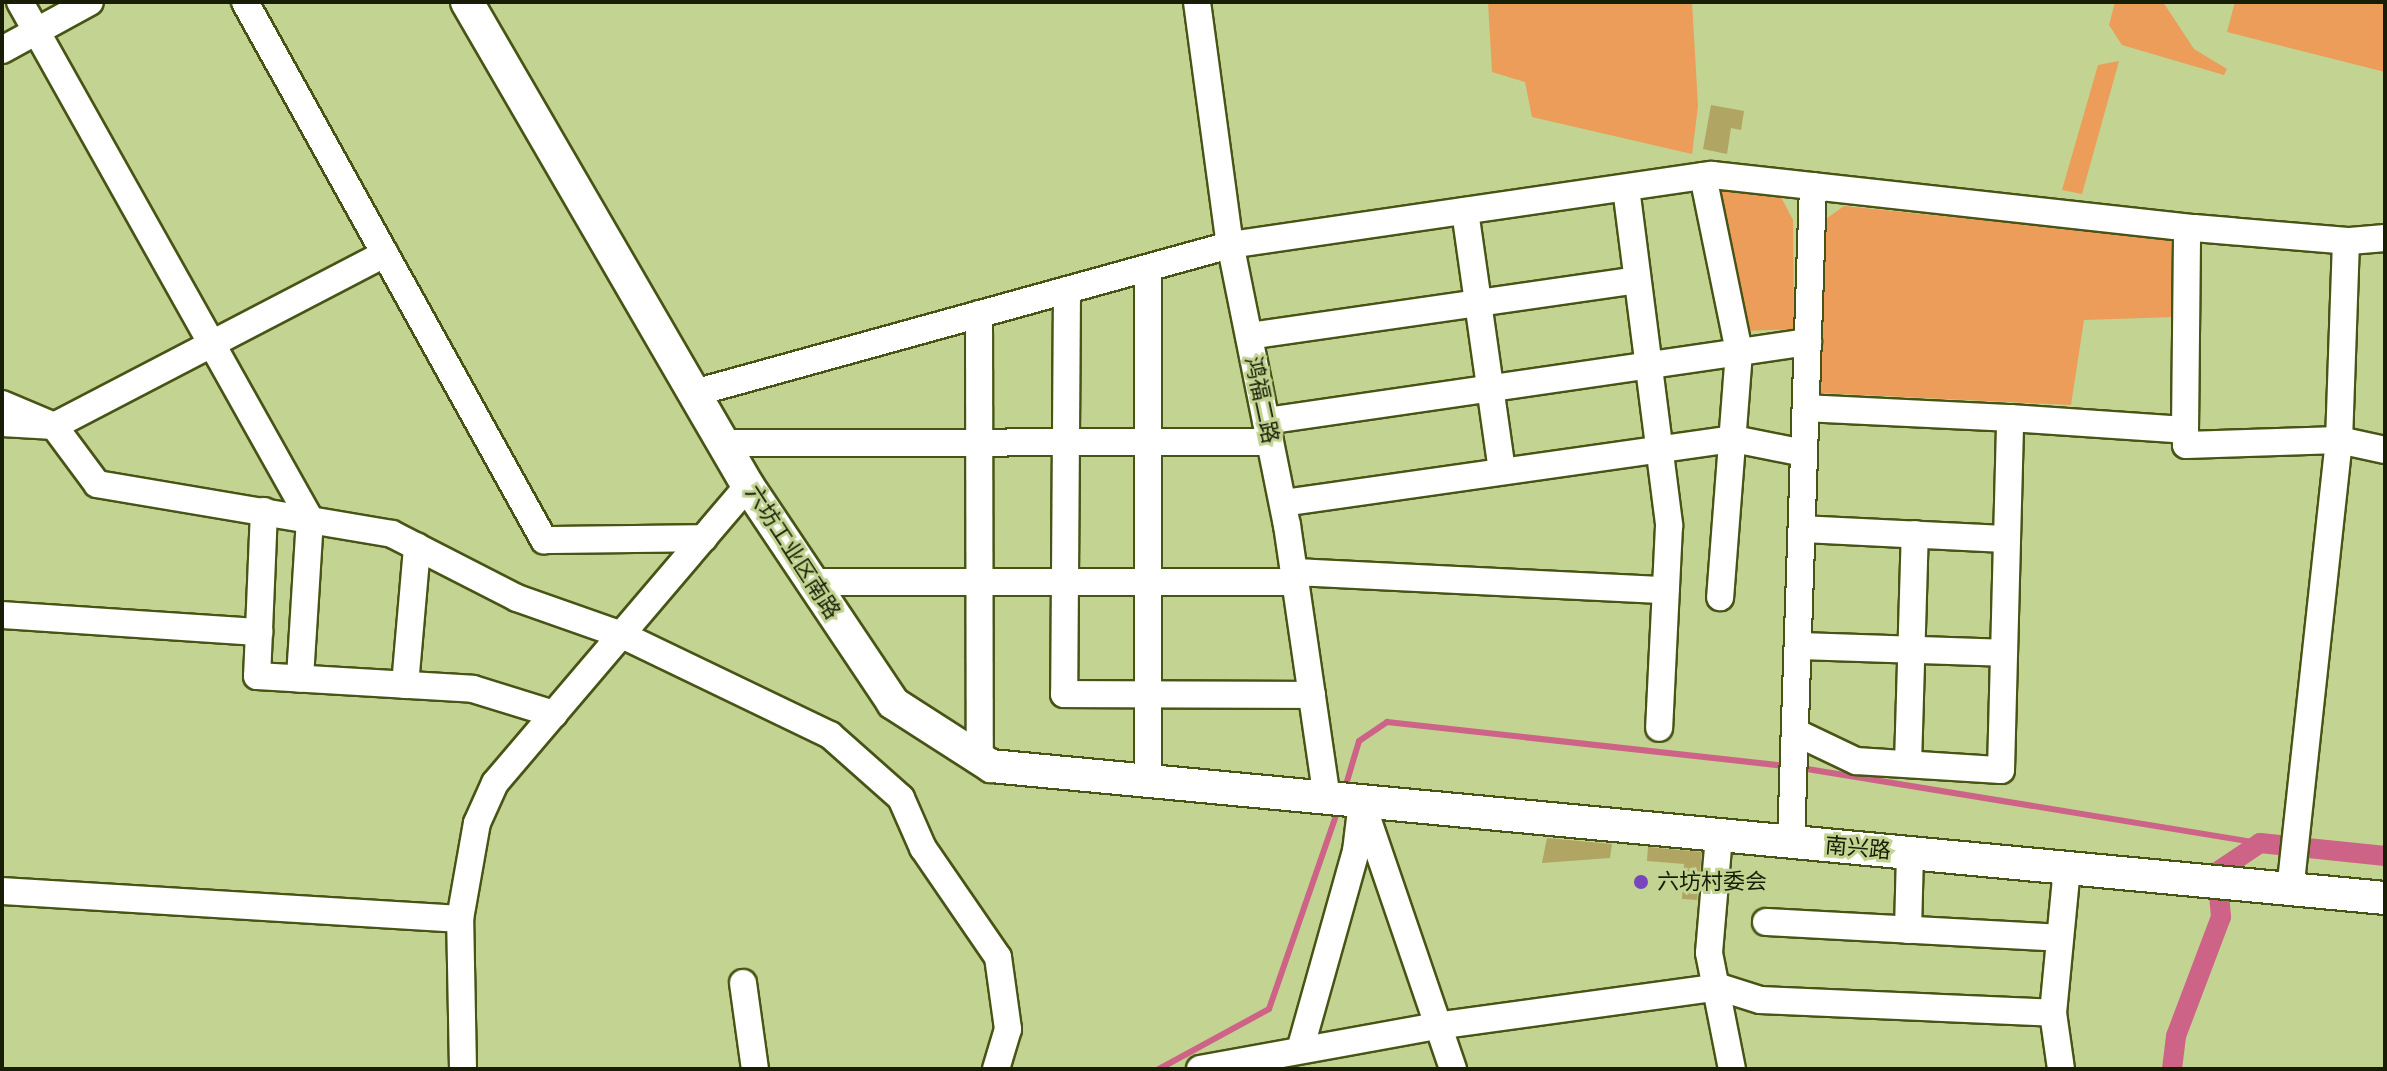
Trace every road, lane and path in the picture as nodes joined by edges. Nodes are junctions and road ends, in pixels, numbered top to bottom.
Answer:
1 (20, 2) edge
2 (90, 2) edge
3 (245, 2) edge
4 (467, 2) edge
5 (1197, 2) edge
6 (36, 32) junction
7 (2, 50) edge
8 (1703, 176) junction
9 (1813, 186) junction
10 (1626, 188) junction
11 (1465, 211) junction
12 (2187, 228) junction
13 (2385, 238) edge
14 (2346, 241) junction
15 (1230, 245) junction
16 (385, 254) junction
17 (1148, 268) junction
18 (1637, 280) junction
19 (1067, 290) junction
20 (1479, 302) junction
21 (979, 314) junction
22 (1249, 336) junction
23 (1808, 342) junction
24 (214, 346) junction
25 (1739, 352) junction
26 (1647, 365) junction
27 (1492, 388) junction
28 (694, 393) junction
29 (2, 404) edge
30 (1806, 408) junction
31 (2010, 418) junction
32 (2, 423) edge
33 (54, 426) junction
34 (2185, 430) junction
35 (1268, 431) junction
36 (1734, 439) junction
37 (2339, 440) junction
38 (1065, 442) junction
39 (1150, 442) junction
40 (724, 443) junction
41 (981, 443) junction
42 (1659, 449) junction
43 (2385, 450) edge
44 (1804, 453) junction
45 (1502, 470) junction
46 (748, 486) junction
47 (1283, 503) junction
48 (264, 511) junction
49 (310, 519) junction
50 (1802, 529) junction
51 (1915, 534) junction
52 (704, 538) junction
53 (2007, 539) junction
54 (417, 547) junction
55 (1295, 577) junction
56 (813, 582) junction
57 (983, 582) junction
58 (1065, 582) junction
59 (1150, 582) junction
60 (1666, 590) junction
61 (1720, 597) dead end
62 (2, 615) edge
63 (259, 632) junction
64 (622, 635) junction
65 (1798, 646) junction
66 (1911, 650) junction
67 (2004, 653) junction
68 (300, 679) junction
69 (405, 685) junction
70 (1149, 695) junction
71 (1312, 695) junction
72 (554, 714) junction
73 (1659, 728) dead end
74 (1795, 732) junction
75 (980, 760) junction
76 (1908, 764) junction
77 (1148, 781) junction
78 (1343, 800) junction
79 (1719, 836) junction
80 (1791, 842) junction
81 (1910, 853) junction
82 (2067, 868) junction
83 (2291, 880) junction
84 (2, 891) edge
85 (2385, 898) edge
86 (460, 919) junction
87 (1766, 922) dead end
88 (1908, 930) junction
89 (2060, 938) junction
90 (743, 983) dead end
91 (1719, 987) junction
92 (2053, 1013) junction
93 (1436, 1026) junction
94 (1300, 1050) junction
95 (1273, 1062) edge
96 (463, 1069) edge
97 (755, 1069) edge
98 (996, 1069) edge
99 (1200, 1069) edge
100 (1453, 1069) edge
101 (1732, 1069) edge
102 (2061, 1069) edge

1 - 6 street
2 - 6 street
3 - 16 street
4 - 28 main road, 六坊工业区南路
5 - 15 street, 鸿福二路
6 - 7 street
6 - 24 street
8 - 9 street
8 - 10 street
8 - 25 street
9 - 12 street
9 - 23 street
10 - 11 street
10 - 18 street
11 - 15 street
11 - 20 street
12 - 14 street
12 - 34 street
13 - 14 street
14 - 37 street
15 - 17 street
15 - 22 street, 鸿福二路
16 - 24 street
16 - 52 street
17 - 19 street
17 - 39 street
18 - 20 street
18 - 26 street
19 - 21 street
19 - 38 street
20 - 22 street
20 - 27 street
21 - 28 street
21 - 41 street
22 - 35 street, 鸿福二路
23 - 25 street
23 - 30 street
24 - 33 street
24 - 49 street
25 - 26 street
25 - 36 street
26 - 27 street
26 - 42 street
27 - 35 street
27 - 45 street
28 - 40 main road, 六坊工业区南路
29 - 33 street
30 - 31 street
30 - 44 street
31 - 34 street
31 - 53 street
32 - 33 street
33 - 48 street
34 - 37 street
35 - 39 street
35 - 47 street, 鸿福二路
36 - 42 street
36 - 44 street
36 - 61 street
37 - 43 street
37 - 83 street
38 - 39 street
38 - 41 street
38 - 58 street
39 - 59 street
40 - 41 street
40 - 46 main road, 六坊工业区南路
41 - 57 street
42 - 45 street
42 - 60 street
44 - 50 street
45 - 47 street
46 - 52 street
46 - 56 main road, 六坊工业区南路
47 - 55 street, 鸿福二路
48 - 49 street
48 - 63 street
49 - 54 street
49 - 68 street
50 - 51 street
50 - 65 street
51 - 53 street
51 - 66 street
52 - 64 street
53 - 67 street
54 - 64 street
54 - 69 street
55 - 59 street
55 - 60 street
55 - 71 street, 鸿福二路
56 - 57 street
56 - 75 main road, 六坊工业区南路
57 - 58 street
57 - 75 street
58 - 59 street
58 - 70 street
59 - 70 street
60 - 73 street
62 - 63 street
63 - 68 street
64 - 72 street
64 - 98 street
65 - 66 street
65 - 74 street
66 - 67 street
66 - 76 street
67 - 76 street
68 - 69 street
69 - 72 street
70 - 71 street
70 - 77 street
71 - 78 street, 鸿福二路
72 - 86 street
74 - 76 street
74 - 80 street
75 - 77 main road, 六坊工业区南路
77 - 78 main road, 六坊工业区南路
78 - 79 main road, 南兴路
78 - 93 street, 鸿福二路
78 - 94 street
79 - 80 main road, 南兴路
79 - 91 street
80 - 81 main road, 南兴路
81 - 82 main road, 南兴路
81 - 88 street
82 - 83 main road, 南兴路
82 - 89 street
83 - 85 main road, 南兴路
84 - 86 street
86 - 96 street
87 - 88 street
88 - 89 street
89 - 92 street
90 - 97 street
91 - 92 street
91 - 93 street
91 - 101 street
92 - 102 street
93 - 94 street
93 - 100 street, 鸿福二路
94 - 95 street
95 - 99 street

